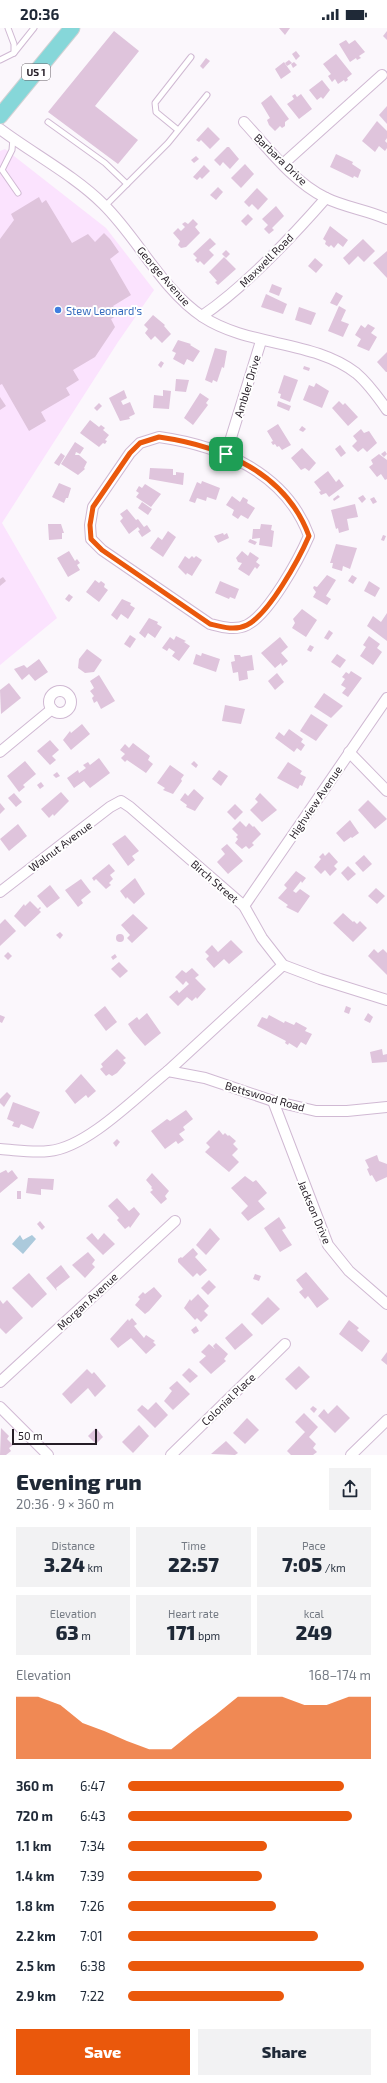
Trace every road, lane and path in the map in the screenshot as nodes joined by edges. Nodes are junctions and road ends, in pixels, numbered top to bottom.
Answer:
1 (8, 28) edge
2 (34, 28) edge
3 (72, 28) edge
4 (14, 53) junction
5 (191, 57) dead end
6 (0, 60) edge
7 (382, 75) dead end
8 (207, 95) dead end
9 (0, 116) edge
10 (48, 122) dead end
11 (244, 122) dead end
12 (0, 129) edge
13 (178, 130) junction
14 (13, 138) junction
15 (283, 164) junction
16 (127, 184) junction
17 (18, 193) dead end
18 (326, 198) junction
19 (106, 206) junction
20 (387, 218) edge
21 (202, 316) junction
22 (261, 341) junction
23 (387, 410) edge
24 (226, 454) junction
25 (387, 698) edge
26 (52, 709) dead end
27 (0, 752) edge
28 (349, 752) junction
29 (387, 791) edge
30 (121, 801) joint
31 (0, 892) edge
32 (244, 906) junction
33 (283, 965) junction
34 (387, 1000) edge
35 (168, 1071) junction
36 (273, 1101) junction
37 (387, 1107) edge
38 (0, 1149) edge
39 (175, 1221) dead end
40 (387, 1304) edge
41 (285, 1344) dead end
42 (0, 1382) edge
43 (0, 1407) edge
44 (387, 1420) edge
45 (48, 1455) edge
46 (171, 1455) edge
47 (351, 1455) edge

1 - 4 lane
2 - 4 lane
3 - 9 main road, US 1
4 - 6 lane
5 - 13 lane
7 - 15 street
8 - 13 lane
10 - 16 lane
11 - 15 street, Barbara Drive
12 - 14 street, George Avenue
13 - 16 lane
14 - 17 lane
14 - 19 street, George Avenue
15 - 18 street, Barbara Drive
16 - 19 lane
18 - 20 street, Barbara Drive
18 - 21 street, Maxwell Road
19 - 21 street, George Avenue
21 - 22 street, George Avenue
22 - 23 street, George Avenue
22 - 24 street, Ambler Drive
24 - 24 street
25 - 28 street, Highview Avenue
26 - 27 street
28 - 29 street
28 - 32 street, Highview Avenue
30 - 31 street, Walnut Avenue
30 - 32 street, Birch Street
32 - 33 street, Birch Street
33 - 34 street
33 - 35 street
35 - 36 street, Bettswood Road
35 - 38 street
36 - 37 street, Bettswood Road
36 - 40 street, Jackson Drive
39 - 42 street, Morgan Avenue
41 - 46 street, Colonial Place
43 - 45 street
44 - 47 street

